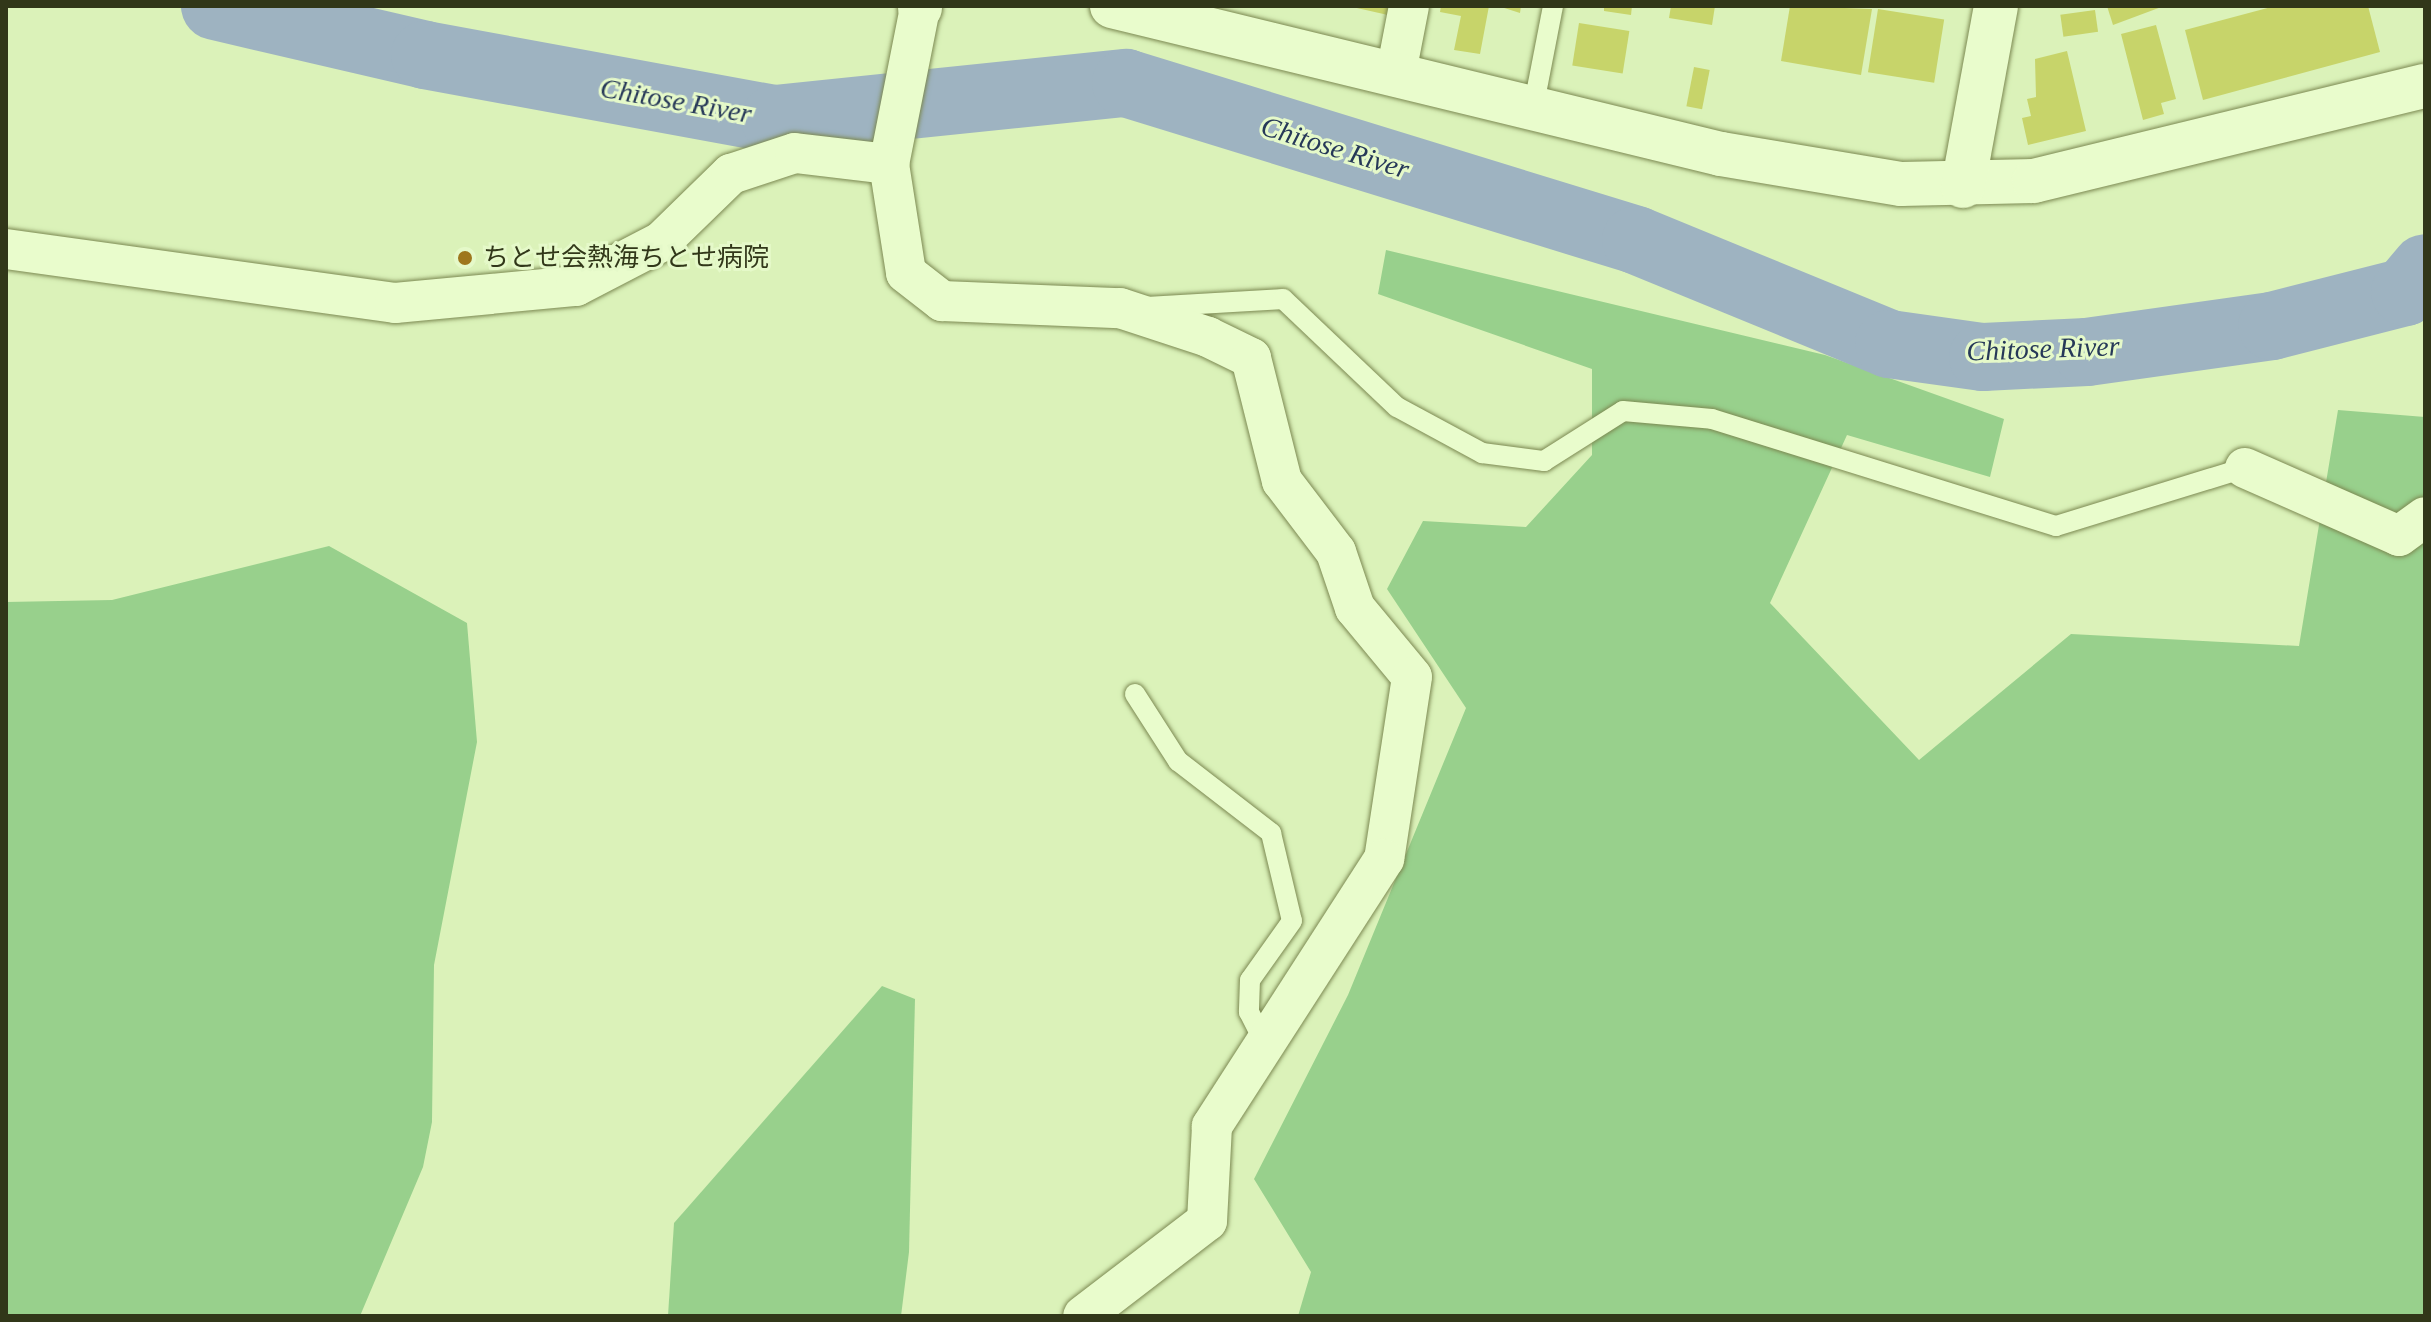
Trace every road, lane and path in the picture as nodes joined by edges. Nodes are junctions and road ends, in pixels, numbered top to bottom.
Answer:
1 (1112, 6) edge
2 (1409, 6) edge
3 (1553, 6) edge
4 (1996, 6) edge
5 (920, 7) edge
6 (1396, 73) junction
7 (2425, 86) edge
8 (1533, 109) junction
9 (894, 146) junction
10 (1963, 186) junction
11 (6, 249) edge
12 (1120, 308) junction
13 (2245, 468) joint
14 (2425, 517) edge
15 (1135, 694) dead end
16 (1263, 1039) junction
17 (1083, 1316) edge

1 - 6 street
2 - 6 street
3 - 8 lane
4 - 10 street
5 - 9 street
6 - 8 street
7 - 10 street
8 - 10 street
9 - 11 street
9 - 12 street
12 - 13 lane
12 - 16 street
13 - 14 street
15 - 16 lane
16 - 17 street

